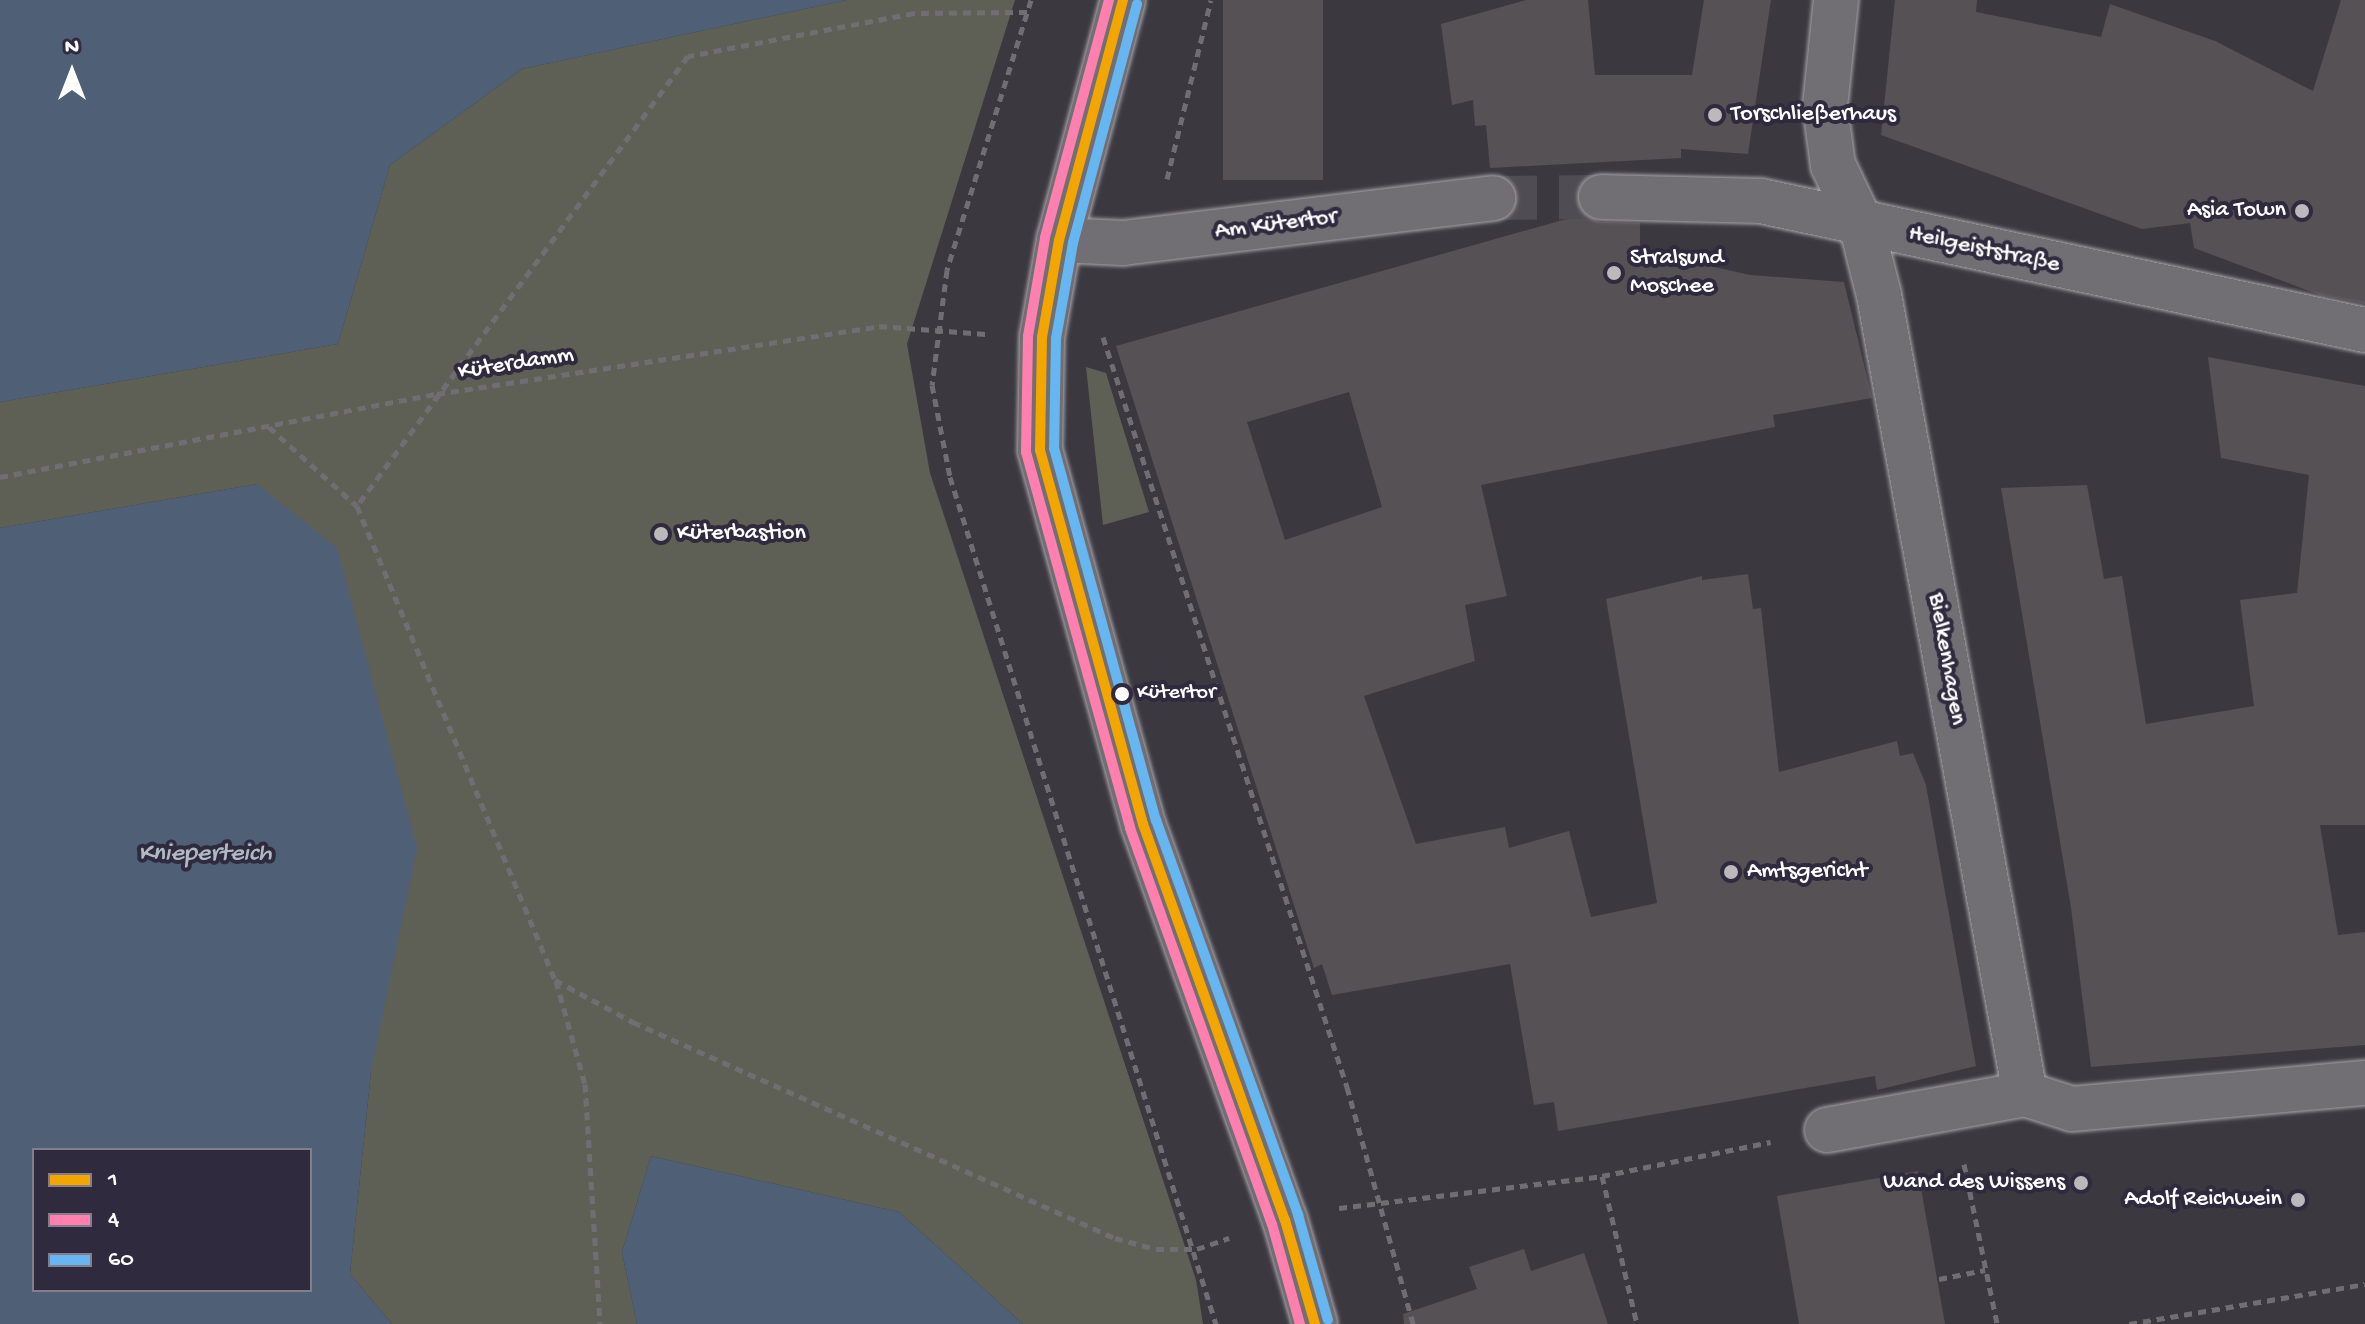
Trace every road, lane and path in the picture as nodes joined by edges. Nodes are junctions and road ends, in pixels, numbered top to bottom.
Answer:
1 (1031, 0) edge
2 (1123, 0) edge
3 (1211, 0) edge
4 (1836, 0) edge
5 (1027, 12) junction
6 (1601, 197) tunnel mouth
7 (1493, 198) tunnel mouth
8 (1861, 224) junction
9 (1059, 240) junction
10 (1123, 243) junction
11 (1105, 328) dead end
12 (939, 330) junction
13 (2365, 330) edge
14 (1042, 337) junction
15 (437, 394) junction
16 (269, 427) junction
17 (0, 477) edge
18 (357, 506) junction
19 (555, 980) junction
20 (2365, 1083) edge
21 (2025, 1094) junction
22 (1952, 1108) junction
23 (1827, 1130) joint
24 (1602, 1176) junction
25 (1381, 1198) junction
26 (1285, 1220) junction
27 (1197, 1249) junction
28 (1985, 1270) junction
29 (1939, 1279) dead end
30 (2365, 1284) edge
31 (600, 1324) edge
32 (1216, 1324) edge
33 (1315, 1324) edge
34 (1413, 1324) edge
35 (1637, 1324) edge
36 (1997, 1324) edge
37 (2129, 1324) edge

1 - 5 path
2 - 9 street
3 - 10 path
4 - 8 street, Bielkenhagen
5 - 12 path
5 - 15 path
6 - 8 street, Heilgeiststraße
7 - 10 street, Am Kütertor
8 - 13 street, Heilgeiststraße
8 - 21 street, Bielkenhagen
9 - 10 street, Am Kütertor
9 - 14 street
11 - 25 path
12 - 14 path, Küterdamm
12 - 15 path, Küterdamm
12 - 27 path
14 - 26 street
15 - 16 path, Küterdamm
15 - 18 path
16 - 17 path, Küterdamm
16 - 18 path
18 - 19 path
19 - 27 path
19 - 31 path
20 - 21 street
21 - 22 street
22 - 23 street
22 - 28 path
23 - 24 path
24 - 25 path
24 - 35 path
25 - 26 path
25 - 34 path
26 - 27 path
26 - 33 street
27 - 32 path
28 - 29 path
28 - 36 path
30 - 37 path

